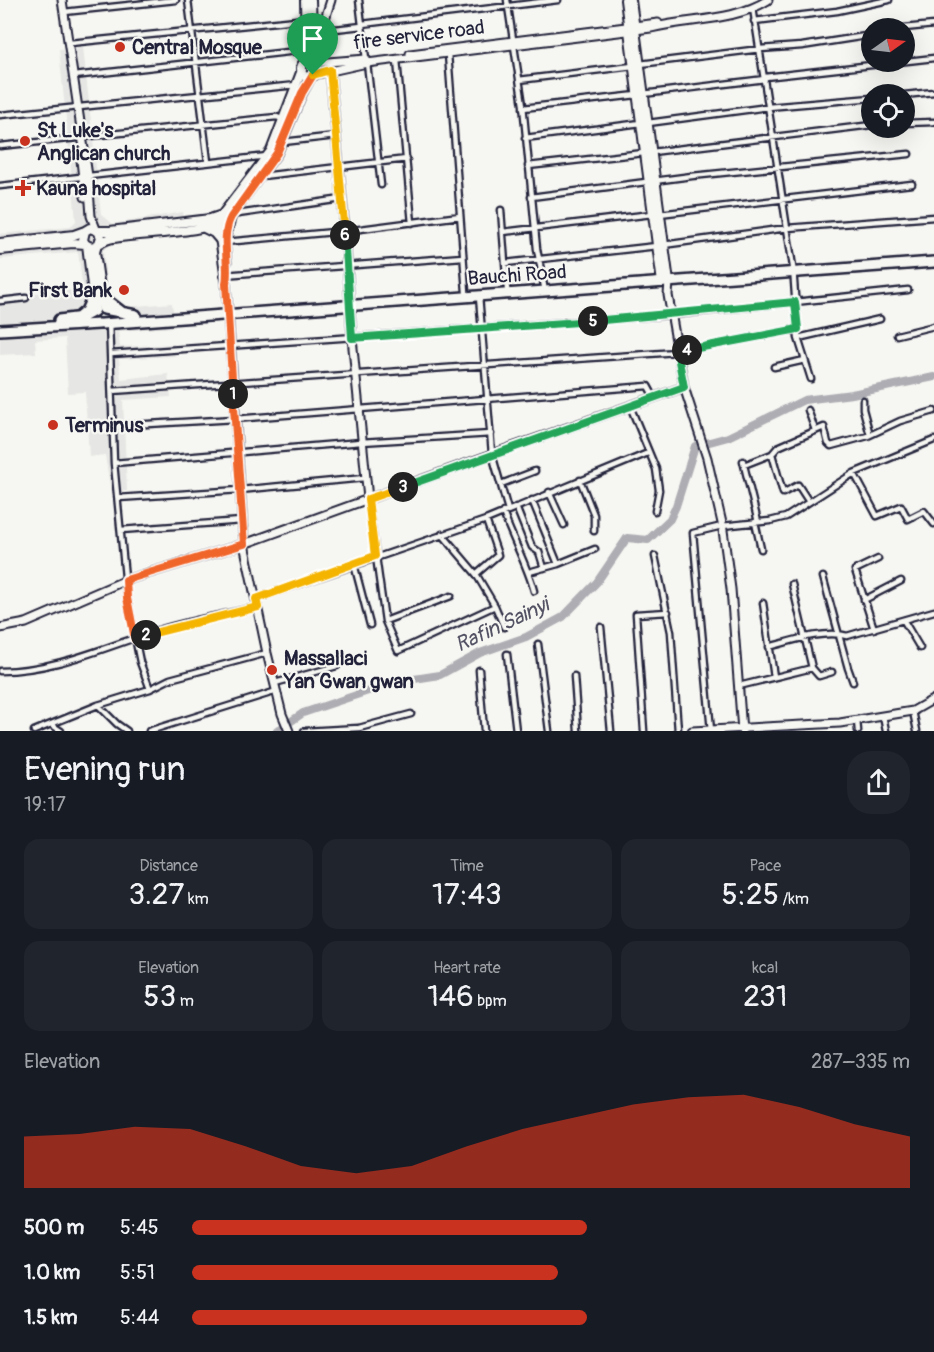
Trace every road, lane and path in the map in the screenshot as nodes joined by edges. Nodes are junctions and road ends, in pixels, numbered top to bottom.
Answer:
1 (62, 0) edge
2 (176, 0) edge
3 (188, 0) edge
4 (305, 0) edge
5 (311, 0) edge
6 (331, 0) edge
7 (359, 0) edge
8 (558, 0) edge
9 (626, 0) edge
10 (631, 0) edge
11 (768, 0) edge
12 (889, 0) edge
13 (507, 3) edge
14 (757, 4) edge
15 (64, 12) junction
16 (306, 19) junction
17 (754, 21) junction
18 (322, 25) junction
19 (362, 25) junction
20 (934, 25) edge
21 (915, 27) edge
22 (631, 29) junction
23 (190, 30) junction
24 (861, 36) edge
25 (312, 41) junction
26 (70, 43) junction
27 (512, 43) junction
28 (760, 49) junction
29 (306, 50) junction
30 (448, 54) junction
31 (934, 58) edge
32 (397, 60) junction
33 (367, 61) junction
34 (194, 62) junction
35 (314, 63) junction
36 (636, 65) junction
37 (303, 66) junction
38 (330, 70) junction
39 (313, 75) junction
40 (74, 76) junction
41 (765, 78) junction
42 (519, 80) junction
43 (297, 85) junction
44 (934, 92) edge
45 (200, 93) junction
46 (640, 94) junction
47 (915, 94) edge
48 (861, 99) edge
49 (76, 106) junction
50 (523, 108) junction
51 (768, 108) junction
52 (0, 115) edge
53 (287, 121) junction
54 (934, 122) edge
55 (644, 123) junction
56 (915, 123) edge
57 (204, 124) junction
58 (861, 126) edge
59 (336, 136) junction
60 (772, 136) junction
61 (79, 137) junction
62 (525, 138) junction
63 (283, 142) junction
64 (0, 146) edge
65 (648, 152) junction
66 (909, 154) dead end
67 (271, 157) junction
68 (407, 159) junction
69 (208, 162) junction
70 (379, 163) junction
71 (528, 166) junction
72 (777, 167) junction
73 (339, 168) junction
74 (85, 176) junction
75 (262, 176) junction
76 (652, 183) junction
77 (912, 184) dead end
78 (381, 185) dead end
79 (0, 186) edge
80 (531, 197) junction
81 (342, 199) junction
82 (782, 199) junction
83 (501, 210) dead end
84 (655, 214) junction
85 (460, 216) junction
86 (934, 217) edge
87 (224, 218) junction
88 (412, 223) junction
89 (203, 227) junction
90 (534, 228) junction
91 (787, 228) junction
92 (86, 230) junction
93 (97, 230) junction
94 (345, 231) junction
95 (502, 232) junction
96 (223, 240) junction
97 (0, 243) edge
98 (98, 244) junction
99 (86, 245) junction
100 (660, 245) junction
101 (0, 250) edge
102 (934, 257) edge
103 (463, 258) junction
104 (538, 259) junction
105 (934, 262) edge
106 (505, 263) junction
107 (348, 267) junction
108 (793, 270) junction
109 (225, 274) junction
110 (665, 282) junction
111 (544, 286) junction
112 (507, 289) junction
113 (908, 291) dead end
114 (97, 292) junction
115 (466, 292) junction
116 (479, 296) junction
117 (26, 298) dead end
118 (0, 301) edge
119 (350, 302) junction
120 (795, 302) junction
121 (99, 310) junction
122 (228, 311) junction
123 (127, 315) junction
124 (671, 315) junction
125 (78, 318) junction
126 (880, 319) dead end
127 (104, 323) junction
128 (0, 325) edge
129 (934, 326) edge
130 (483, 329) junction
131 (798, 329) junction
132 (0, 330) edge
133 (897, 335) dead end
134 (352, 338) junction
135 (798, 338) junction
136 (230, 346) junction
137 (677, 351) junction
138 (111, 354) junction
139 (805, 360) junction
140 (484, 365) junction
141 (774, 367) dead end
142 (356, 375) junction
143 (811, 379) dead end
144 (233, 383) junction
145 (684, 387) junction
146 (112, 391) junction
147 (654, 397) junction
148 (487, 399) junction
149 (863, 400) dead end
150 (630, 406) junction
151 (359, 409) junction
152 (808, 410) dead end
153 (934, 411) edge
154 (235, 419) junction
155 (113, 426) junction
156 (815, 430) junction
157 (490, 434) junction
158 (870, 435) junction
159 (934, 440) edge
160 (361, 442) junction
161 (238, 453) junction
162 (648, 453) junction
163 (492, 454) junction
164 (772, 454) junction
165 (114, 463) junction
166 (535, 471) dead end
167 (854, 473) junction
168 (365, 478) junction
169 (580, 480) junction
170 (501, 484) junction
171 (240, 490) junction
172 (549, 492) junction
173 (118, 498) junction
174 (368, 499) junction
175 (532, 500) junction
176 (809, 502) junction
177 (516, 507) junction
178 (506, 511) junction
179 (655, 512) dead end
180 (486, 520) junction
181 (242, 521) junction
182 (756, 522) junction
183 (934, 524) edge
184 (564, 525) dead end
185 (722, 526) junction
186 (121, 530) junction
187 (594, 531) dead end
188 (442, 534) junction
189 (244, 544) junction
190 (596, 549) dead end
191 (760, 549) dead end
192 (375, 556) junction
193 (655, 556) dead end
194 (878, 559) dead end
195 (354, 564) junction
196 (558, 564) junction
197 (544, 568) junction
198 (529, 572) junction
199 (476, 574) junction
200 (823, 577) dead end
201 (126, 580) junction
202 (901, 581) dead end
203 (792, 584) dead end
204 (534, 591) dead end
205 (451, 596) dead end
206 (864, 600) junction
207 (257, 603) junction
208 (763, 603) dead end
209 (495, 606) junction
210 (934, 611) edge
211 (668, 612) junction
212 (385, 621) junction
213 (904, 621) junction
214 (370, 625) dead end
215 (504, 627) dead end
216 (601, 627) dead end
217 (0, 628) edge
218 (874, 629) junction
219 (838, 633) junction
220 (805, 638) junction
221 (135, 639) junction
222 (538, 644) dead end
223 (769, 647) junction
224 (920, 648) dead end
225 (267, 652) junction
226 (507, 654) dead end
227 (337, 666) dead end
228 (812, 668) junction
229 (479, 670) dead end
230 (0, 671) edge
231 (832, 672) dead end
232 (574, 676) dead end
233 (774, 677) junction
234 (853, 682) dead end
235 (739, 686) junction
236 (276, 687) junction
237 (150, 689) junction
238 (934, 699) edge
239 (98, 705) junction
240 (913, 711) junction
241 (411, 714) dead end
242 (883, 716) junction
243 (857, 720) junction
244 (52, 724) junction
245 (836, 727) edge
246 (809, 728) edge
247 (775, 729) edge
248 (711, 730) edge
249 (742, 730) edge
250 (34, 731) edge
251 (61, 731) edge
252 (127, 731) edge
253 (149, 731) edge
254 (289, 731) edge
255 (304, 731) edge
256 (484, 731) edge
257 (516, 731) edge
258 (549, 731) edge
259 (578, 731) edge
260 (611, 731) edge
261 (644, 731) edge
262 (678, 731) edge
263 (692, 731) edge
264 (858, 731) edge
265 (886, 731) edge
266 (917, 731) edge

1 - 15 street
2 - 15 street
3 - 23 street
4 - 16 main road
5 - 25 main road
6 - 18 street
7 - 19 street
8 - 13 street
9 - 22 main road
10 - 22 main road
11 - 14 street, fire service road
12 - 17 street
13 - 19 street
13 - 27 street
14 - 17 street
14 - 22 street, fire service road
15 - 26 street
15 - 49 street
16 - 23 street
16 - 29 main road
17 - 28 street
18 - 19 street
18 - 25 street
19 - 33 street
20 - 21 street
22 - 27 street, fire service road
22 - 36 main road
23 - 26 street
23 - 34 street
24 - 28 street
25 - 35 main road
26 - 40 street
27 - 30 street
27 - 33 street, fire service road
27 - 42 street
28 - 36 street
28 - 41 street
29 - 34 street
29 - 37 main road
30 - 32 street
30 - 85 street
31 - 41 street
32 - 33 street
32 - 68 street
33 - 35 street, fire service road
33 - 38 street
33 - 70 street
34 - 40 street
34 - 45 street
35 - 37 main road
35 - 39 main road
36 - 42 street
36 - 46 main road
37 - 39 main road
37 - 43 main road
38 - 39 street
38 - 59 street
39 - 53 main road
40 - 49 street
41 - 46 street
41 - 51 street
42 - 50 street
43 - 45 street
43 - 53 main road
44 - 47 street
45 - 49 street
45 - 57 street
46 - 50 street
46 - 55 main road
48 - 51 street
49 - 52 street
49 - 61 street
50 - 62 street
51 - 55 street
51 - 60 street
53 - 57 street
53 - 63 main road
53 - 67 main road
54 - 56 street
55 - 62 street
55 - 65 main road
57 - 61 street
57 - 69 street
58 - 60 street
59 - 63 street
59 - 73 street
60 - 65 street
60 - 72 street
61 - 64 street
61 - 74 street
62 - 71 street
63 - 67 main road
65 - 71 street
65 - 76 main road
66 - 72 street
67 - 69 street
67 - 75 main road
67 - 87 main road
68 - 70 street
68 - 88 street
69 - 74 street
70 - 73 street
70 - 78 street
71 - 80 street
72 - 76 street
72 - 82 street
73 - 75 street
73 - 81 street
74 - 79 street
74 - 92 street
74 - 93 street
75 - 87 main road
76 - 80 street
76 - 84 main road
77 - 82 street
80 - 90 street
81 - 87 street
81 - 94 street
82 - 84 street
82 - 91 street
83 - 95 street
84 - 90 street
84 - 100 main road
85 - 88 street
85 - 103 street
86 - 91 street
87 - 89 main road
87 - 93 main road
87 - 96 main road
87 - 96 street
88 - 94 street
89 - 96 main road
89 - 98 main road
90 - 95 street
90 - 104 street
91 - 100 street
91 - 108 street
92 - 93 main road
92 - 97 main road
92 - 99 main road
93 - 98 main road
94 - 96 street
94 - 107 street
95 - 106 street
96 - 109 street
98 - 99 main road
98 - 114 main road
99 - 101 main road
99 - 114 main road
100 - 104 street
100 - 110 main road
102 - 108 highway, Bauchi Road
103 - 107 street
103 - 115 street
104 - 106 street
104 - 111 street
105 - 108 highway, Bauchi Road
106 - 112 street
107 - 109 street
107 - 119 street
108 - 110 highway, Bauchi Road
108 - 120 street
109 - 122 street
110 - 111 highway, Bauchi Road
110 - 116 highway, Bauchi Road
110 - 124 street
111 - 112 highway, Bauchi Road
112 - 115 highway, Bauchi Road
113 - 120 street
114 - 121 main road
114 - 123 highway
114 - 125 highway
115 - 119 highway, Bauchi Road
116 - 119 highway, Bauchi Road
116 - 130 street
117 - 118 street
119 - 122 highway, Bauchi Road
119 - 134 street
120 - 124 street
120 - 131 street
121 - 123 highway, Bauchi Road
121 - 125 highway
121 - 127 highway
122 - 123 highway, Bauchi Road
122 - 127 highway, Bauchi Road
122 - 136 street
124 - 130 street
124 - 137 street
125 - 128 highway
126 - 135 street
127 - 132 highway, Bauchi Road
127 - 138 street
129 - 133 street
130 - 134 street
130 - 140 street
131 - 135 street
131 - 137 street
134 - 136 street
134 - 142 street
135 - 139 street
136 - 138 street
136 - 144 street
137 - 140 street
137 - 145 street
138 - 146 street
139 - 141 street
139 - 143 street
140 - 142 street
140 - 148 street
142 - 144 street
142 - 151 street
144 - 146 street
144 - 154 street
145 - 147 street
145 - 185 street
146 - 155 street
147 - 148 street
147 - 150 street
148 - 151 street
148 - 157 street
149 - 158 street
150 - 162 street
150 - 163 street
151 - 154 street
151 - 160 street
152 - 156 street
153 - 158 street
154 - 155 street
154 - 161 street
155 - 165 street
156 - 158 street
156 - 164 street
157 - 160 street
157 - 163 street
159 - 167 street
160 - 161 street
160 - 168 street
161 - 165 street
161 - 171 street
162 - 169 street
162 - 179 street
163 - 170 street
163 - 174 street
164 - 176 street
164 - 182 street
165 - 173 street
166 - 170 street
167 - 176 street
167 - 183 street
168 - 171 street
168 - 174 street
169 - 172 street
169 - 187 street
170 - 178 street
171 - 173 street
171 - 181 street
172 - 175 street
172 - 184 street
173 - 186 street
174 - 189 street
174 - 192 street
175 - 177 street
175 - 196 street
176 - 182 street
177 - 178 street
177 - 197 street
178 - 180 street
178 - 198 street
180 - 188 street
180 - 199 street
181 - 186 street
181 - 189 street
182 - 185 street
182 - 191 street
185 - 235 street
185 - 248 street
186 - 201 street
188 - 192 street
188 - 199 street
189 - 201 street
189 - 207 street
190 - 196 street
192 - 195 street
192 - 212 street
193 - 211 street
194 - 206 street
195 - 207 street
195 - 214 street
196 - 197 street
197 - 198 street
198 - 204 street
199 - 209 street
200 - 219 street
201 - 217 street
201 - 221 street
202 - 206 street
203 - 220 street
205 - 212 street
206 - 218 street
207 - 221 street
207 - 225 street
208 - 223 street
209 - 212 street
209 - 215 street
210 - 213 street
211 - 261 street
211 - 262 street
213 - 218 street
213 - 224 street
216 - 260 street
218 - 219 street
219 - 220 street
219 - 234 street
220 - 223 street
220 - 228 street
221 - 230 street
221 - 237 street
222 - 258 street
223 - 233 street
225 - 236 street
225 - 237 street
226 - 257 street
227 - 236 street
228 - 231 street
228 - 233 street
229 - 256 street
232 - 259 street
233 - 235 street
235 - 249 street
236 - 253 street
236 - 254 street
237 - 239 street
238 - 240 street
239 - 244 street
239 - 252 street
240 - 242 street
240 - 266 street
241 - 255 street
242 - 243 street
242 - 265 street
243 - 245 street
243 - 264 street
244 - 250 street
244 - 251 street
245 - 246 street
246 - 247 street
247 - 249 street
248 - 249 street
248 - 263 street

